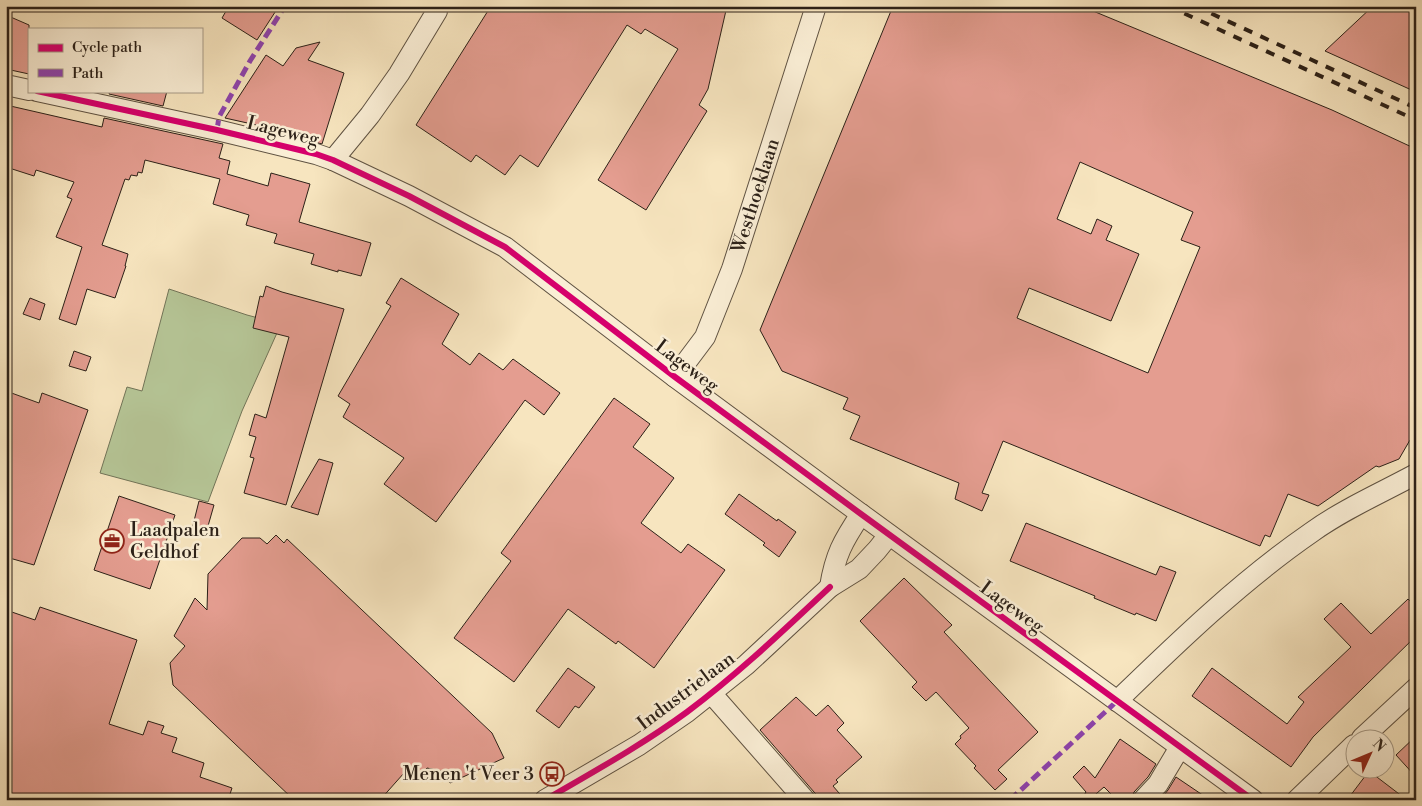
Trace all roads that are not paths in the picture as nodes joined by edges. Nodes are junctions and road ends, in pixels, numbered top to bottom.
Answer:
1 (816, 6) edge
2 (437, 11) dead end
3 (6, 85) edge
4 (28, 90) edge
5 (42, 92) edge
6 (333, 160) junction
7 (675, 377) junction
8 (1416, 474) edge
9 (861, 514) junction
10 (889, 535) junction
11 (830, 587) junction
12 (1416, 688) edge
13 (711, 693) junction
14 (1116, 702) junction
15 (1373, 728) edge
16 (1180, 747) junction
17 (1344, 755) edge
18 (544, 800) edge
19 (805, 800) edge
20 (1143, 800) edge
21 (1254, 800) edge
22 (1297, 800) edge

1 - 7 street, Westhoeklaan
2 - 6 street
3 - 4 street
5 - 6 street, Lageweg
6 - 7 street, Lageweg
7 - 9 street, Lageweg
8 - 14 street
9 - 10 street, Lageweg
9 - 11 street
10 - 11 street, Industrielaan
10 - 14 street, Lageweg
11 - 13 street, Industrielaan
12 - 15 street
13 - 18 street, Industrielaan
13 - 19 street
14 - 16 street, Lageweg
16 - 20 street
16 - 21 street, Lageweg
17 - 22 street

